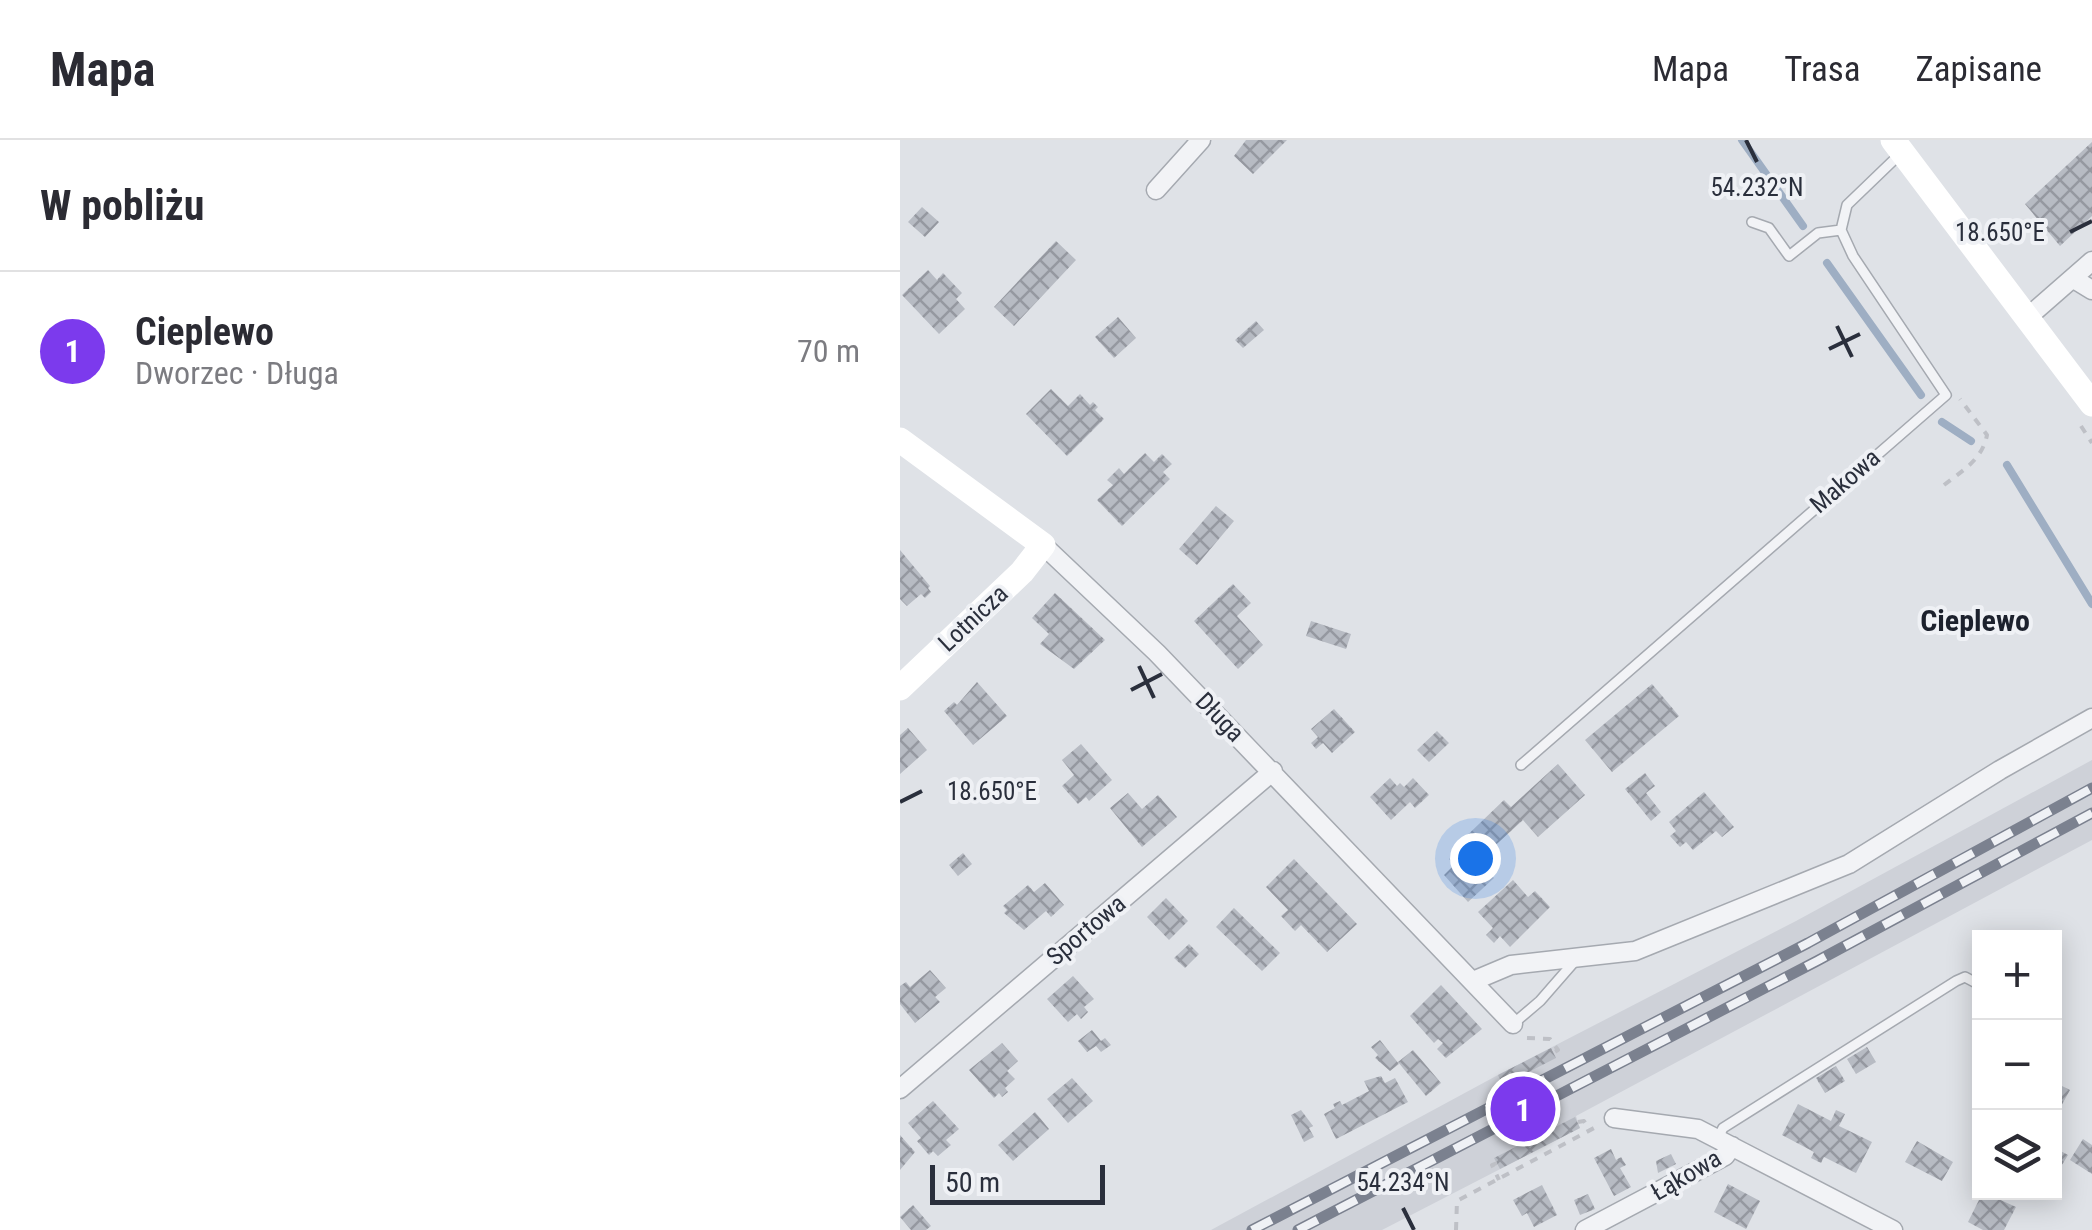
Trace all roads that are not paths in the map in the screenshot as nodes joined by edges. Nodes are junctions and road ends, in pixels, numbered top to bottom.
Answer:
1 (1201, 140) edge
2 (1897, 146) edge
3 (1156, 190) dead end
4 (1752, 222) dead end
5 (1841, 230) junction
6 (2092, 261) edge
7 (2074, 279) junction
8 (2092, 290) edge
9 (2028, 317) junction
10 (2092, 404) edge
11 (900, 440) edge
12 (1043, 545) junction
13 (900, 688) edge
14 (2092, 718) edge
15 (1521, 765) dead end
16 (1273, 771) junction
17 (1579, 956) junction
18 (1473, 980) junction
19 (1972, 981) edge
20 (1513, 1024) joint
21 (900, 1089) edge
22 (1614, 1118) road end
23 (1725, 1142) junction
24 (1586, 1230) edge
25 (1893, 1230) edge

1 - 3 street
2 - 5 lane
2 - 9 street
4 - 5 lane
5 - 15 lane, Makowa
6 - 7 street
7 - 8 street
7 - 9 street
9 - 10 street
11 - 12 street, Długa
12 - 13 street, Lotnicza
12 - 16 street, Długa
14 - 17 street
16 - 18 street, Długa
16 - 21 street, Sportowa
17 - 18 street
17 - 20 lane
18 - 20 street, Długa
19 - 23 lane
22 - 23 street
23 - 24 street, Łąkowa
23 - 25 street

